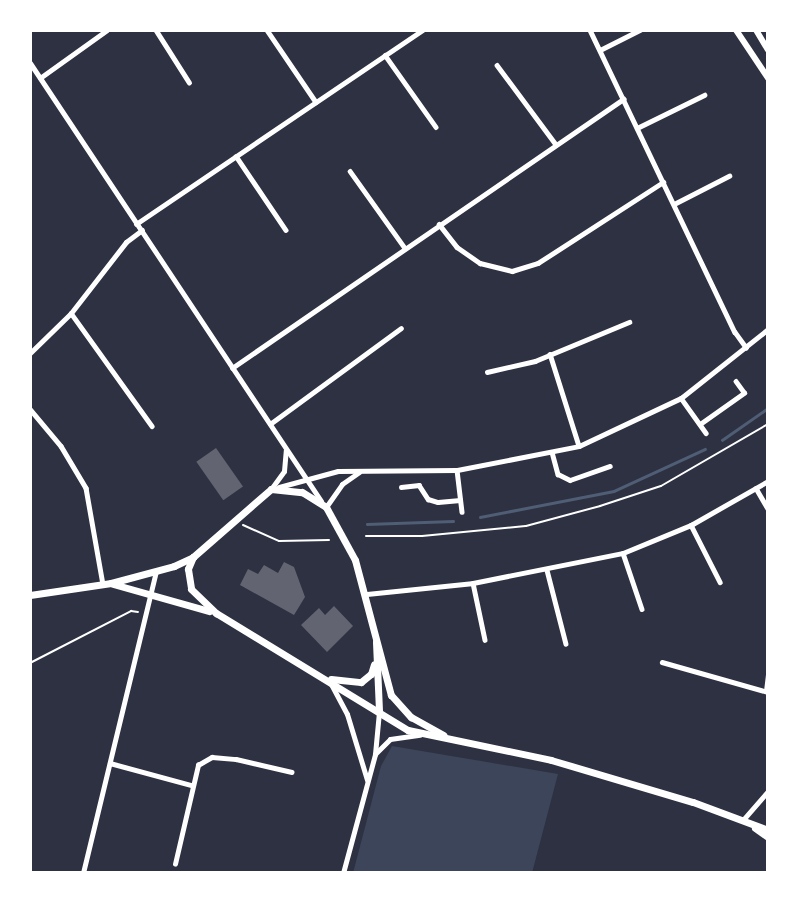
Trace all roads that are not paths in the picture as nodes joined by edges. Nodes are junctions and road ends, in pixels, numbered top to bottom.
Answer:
1 (107, 30) edge
2 (156, 30) edge
3 (267, 30) edge
4 (423, 30) edge
5 (590, 30) edge
6 (640, 30) edge
7 (736, 30) edge
8 (756, 30) edge
9 (600, 50) junction
10 (768, 50) edge
11 (385, 55) junction
12 (30, 63) edge
13 (497, 65) dead end
14 (40, 78) junction
15 (768, 78) edge
16 (189, 82) dead end
17 (704, 95) dead end
18 (623, 99) junction
19 (316, 102) junction
20 (436, 127) dead end
21 (637, 128) junction
22 (555, 143) junction
23 (236, 156) junction
24 (350, 171) dead end
25 (729, 176) dead end
26 (663, 182) junction
27 (674, 205) junction
28 (136, 224) junction
29 (439, 224) junction
30 (142, 230) junction
31 (286, 230) dead end
32 (405, 248) junction
33 (71, 313) junction
34 (628, 322) dead end
35 (401, 328) dead end
36 (768, 329) edge
37 (747, 347) junction
38 (30, 353) edge
39 (550, 354) junction
40 (232, 368) junction
41 (487, 372) dead end
42 (736, 382) dead end
43 (681, 398) junction
44 (30, 409) edge
45 (270, 424) junction
46 (700, 424) junction
47 (152, 426) dead end
48 (706, 433) dead end
49 (579, 446) junction
50 (285, 447) junction
51 (552, 452) junction
52 (610, 466) dead end
53 (457, 470) junction
54 (359, 472) junction
55 (309, 477) junction
56 (768, 481) edge
57 (401, 487) dead end
58 (275, 488) junction
59 (756, 488) junction
60 (460, 500) junction
61 (323, 504) junction
62 (768, 509) edge
63 (462, 512) dead end
64 (691, 525) junction
65 (623, 553) junction
66 (193, 557) junction
67 (547, 570) junction
68 (156, 572) junction
69 (720, 582) dead end
70 (473, 583) junction
71 (107, 584) junction
72 (152, 593) junction
73 (367, 594) junction
74 (30, 595) edge
75 (642, 609) dead end
76 (216, 613) junction
77 (376, 634) junction
78 (485, 639) dead end
79 (566, 644) dead end
80 (376, 657) junction
81 (662, 662) dead end
82 (768, 675) edge
83 (328, 679) junction
84 (767, 691) edge
85 (379, 712) junction
86 (420, 735) junction
87 (447, 736) junction
88 (375, 754) junction
89 (110, 763) junction
90 (292, 772) dead end
91 (368, 783) junction
92 (191, 785) junction
93 (768, 791) edge
94 (743, 821) junction
95 (768, 830) edge
96 (768, 837) edge
97 (175, 864) dead end
98 (83, 873) edge
99 (343, 873) edge

1 - 14 street
2 - 16 street
3 - 19 street
4 - 11 street
5 - 9 street
6 - 9 street
7 - 15 main road
8 - 10 main road
9 - 18 street
11 - 19 street
11 - 20 street
12 - 14 street
13 - 22 street
14 - 28 street
17 - 21 street
18 - 21 street
18 - 22 street
19 - 23 street
21 - 26 street
22 - 29 street
23 - 28 street
23 - 31 street
24 - 32 street
25 - 27 street
26 - 27 street
26 - 29 street
27 - 37 street
28 - 30 street
29 - 32 street
30 - 33 street
30 - 40 street
32 - 40 street
33 - 38 street
33 - 47 street
34 - 39 street
35 - 45 street
36 - 37 street
37 - 43 street
39 - 41 street
39 - 49 street
40 - 45 street
42 - 46 street
43 - 46 street
43 - 49 street
44 - 71 street
45 - 50 street
46 - 48 street
49 - 51 street
50 - 55 street
50 - 58 street
51 - 52 street
51 - 53 street
53 - 54 street
53 - 60 street
54 - 55 street
54 - 61 street
55 - 58 street
55 - 61 street
56 - 59 street
57 - 60 street
58 - 61 highway
58 - 66 highway
59 - 62 street
59 - 64 street
60 - 63 street
61 - 73 highway
64 - 65 street
64 - 69 street
65 - 67 street
65 - 75 street
66 - 68 highway
66 - 76 highway
67 - 70 street
67 - 79 street
68 - 71 highway
68 - 72 street
70 - 73 street
70 - 78 street
71 - 72 highway
71 - 74 highway
72 - 76 highway
72 - 89 street
73 - 77 highway
76 - 83 highway
77 - 80 highway
77 - 87 highway
80 - 83 highway
80 - 85 highway
81 - 84 street
82 - 84 street
83 - 85 highway
83 - 91 street
85 - 86 highway
85 - 88 street
86 - 87 highway
86 - 88 street
87 - 94 highway
88 - 91 street
89 - 92 street
89 - 98 street
90 - 92 street
91 - 99 street
92 - 97 street
93 - 94 street
94 - 95 highway
94 - 96 highway

